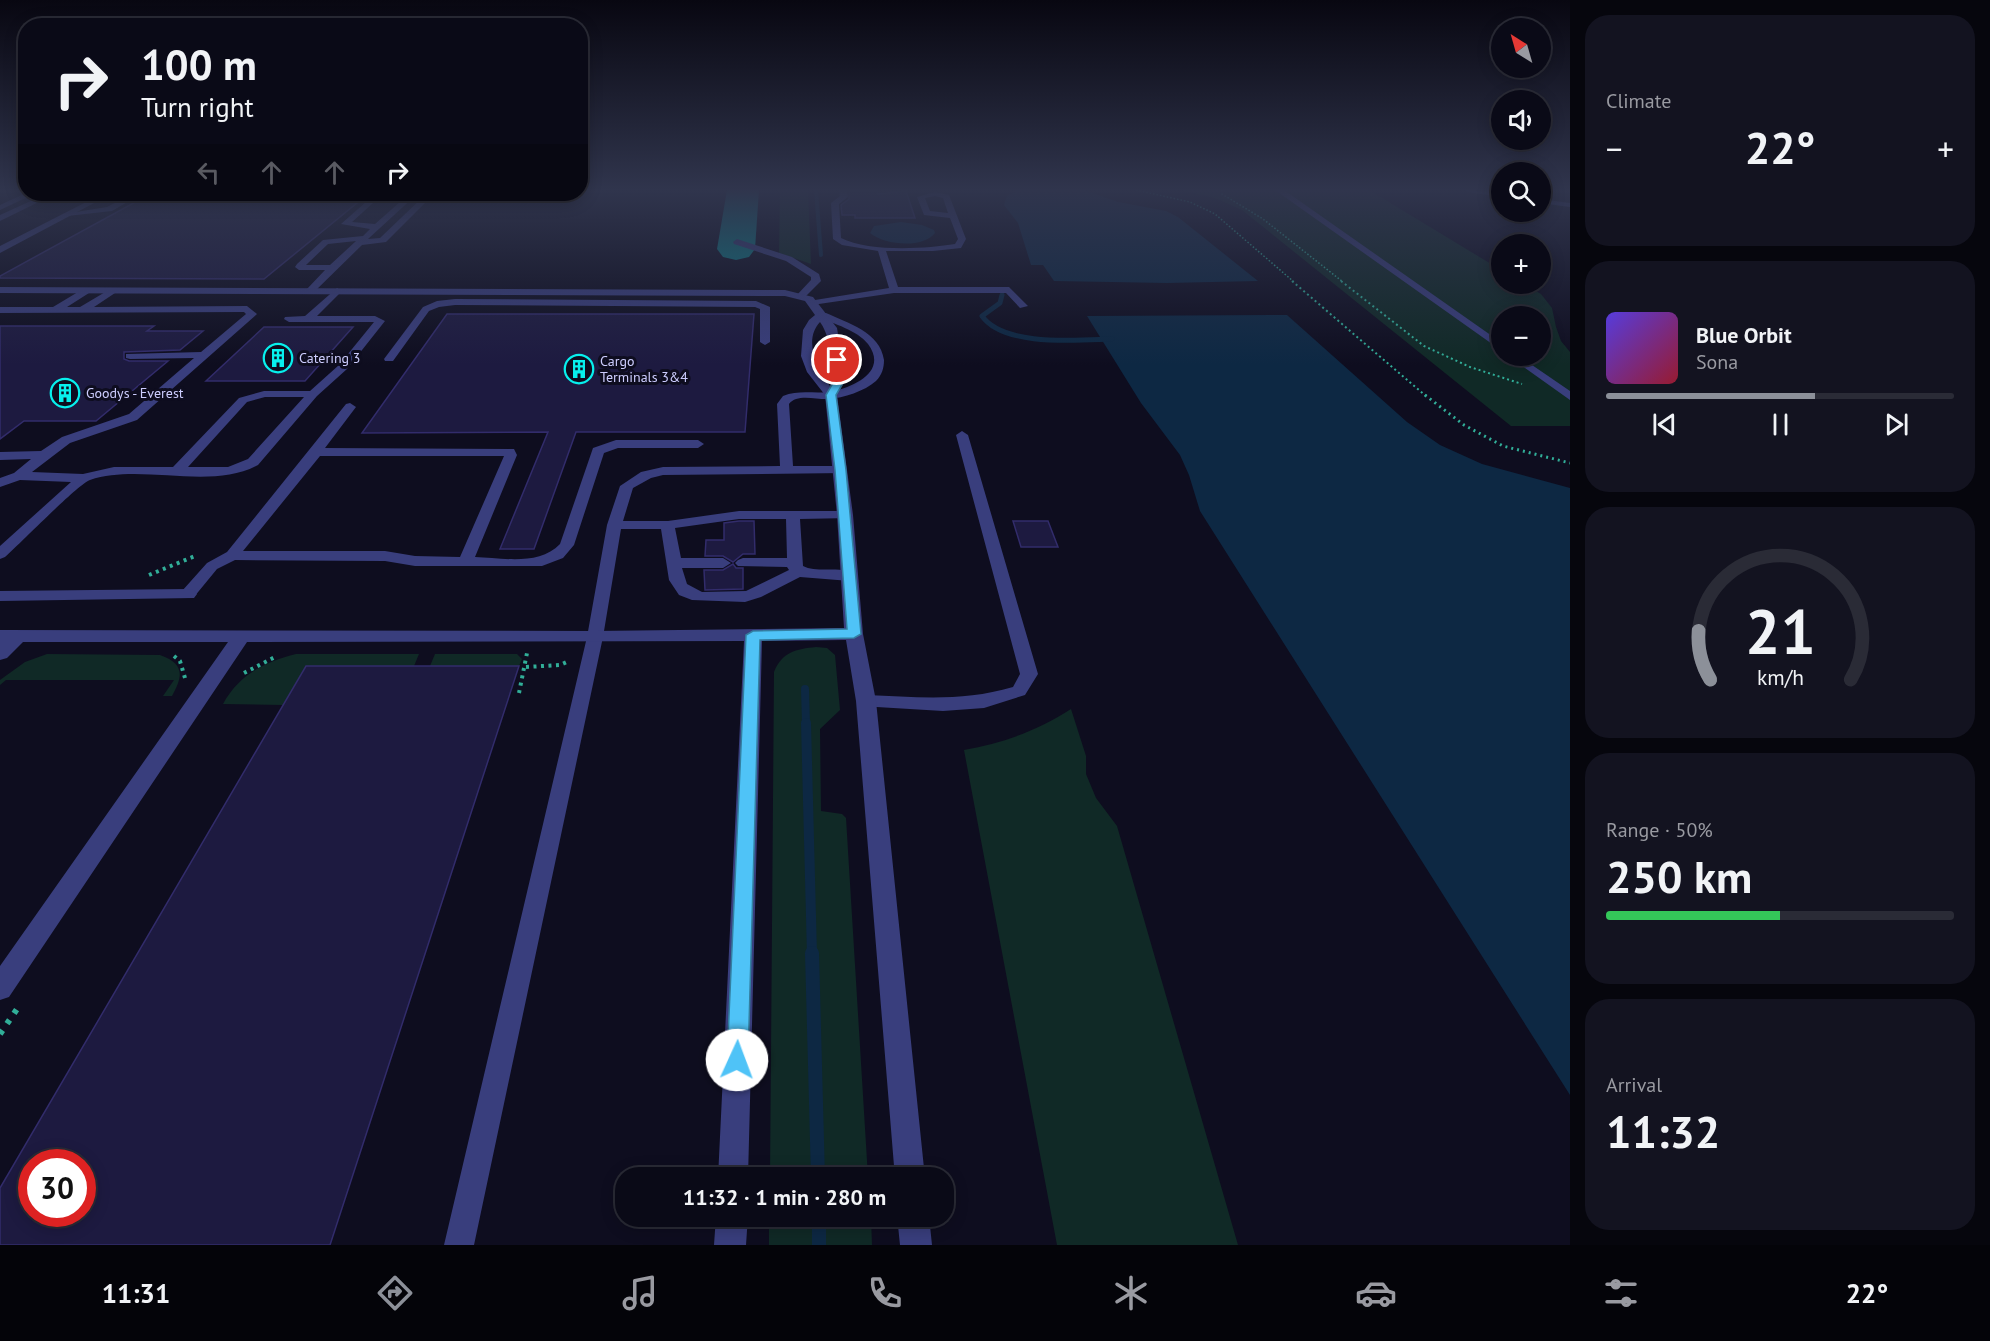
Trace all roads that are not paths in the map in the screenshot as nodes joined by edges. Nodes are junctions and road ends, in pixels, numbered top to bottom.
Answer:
1 (319, 248) edge
2 (353, 248) edge
3 (754, 248) edge
4 (881, 248) edge
5 (1360, 248) edge
6 (332, 268) junction
7 (0, 290) edge
8 (894, 290) junction
9 (86, 291) junction
10 (112, 291) junction
11 (309, 291) junction
12 (338, 291) junction
13 (600, 291) junction
14 (620, 291) junction
15 (801, 296) junction
16 (595, 303) junction
17 (615, 303) junction
18 (814, 303) junction
19 (1023, 306) dead end
20 (56, 309) junction
21 (0, 310) edge
22 (82, 310) junction
23 (822, 315) junction
24 (289, 319) dead end
25 (308, 319) junction
26 (1491, 340) edge
27 (765, 342) dead end
28 (204, 355) junction
29 (130, 356) dead end
30 (389, 359) dead end
31 (1527, 366) edge
32 (313, 394) junction
33 (831, 395) junction
34 (1570, 396) edge
35 (350, 407) dead end
36 (962, 435) dead end
37 (698, 444) dead end
38 (316, 452) junction
39 (44, 455) junction
40 (0, 456) edge
41 (178, 470) junction
42 (840, 470) junction
43 (787, 471) junction
44 (19, 476) junction
45 (83, 478) junction
46 (0, 483) edge
47 (844, 514) junction
48 (793, 516) junction
49 (614, 525) junction
50 (668, 525) junction
51 (0, 554) edge
52 (231, 555) junction
53 (466, 562) junction
54 (674, 563) junction
55 (723, 563) dead end
56 (743, 563) dead end
57 (797, 567) junction
58 (850, 576) junction
59 (188, 594) joint
60 (0, 596) edge
61 (854, 634) junction
62 (243, 635) junction
63 (753, 635) junction
64 (9, 636) edge
65 (595, 638) junction
66 (0, 654) edge
67 (866, 702) junction
68 (0, 988) edge
69 (733, 1167) edge
70 (909, 1167) edge
71 (731, 1227) edge
72 (915, 1227) edge
73 (459, 1245) edge
74 (730, 1245) edge
75 (916, 1245) edge

1 - 6 lane
2 - 6 lane
3 - 15 lane
4 - 8 lane
5 - 26 lane
6 - 11 lane
7 - 9 street
8 - 18 lane
8 - 19 lane
9 - 10 street
9 - 20 lane
10 - 11 street
10 - 22 lane
11 - 12 street
12 - 13 street
12 - 25 lane
13 - 14 street
13 - 16 lane
14 - 15 street
14 - 17 lane
15 - 18 street
16 - 17 lane
16 - 30 lane
17 - 27 lane
18 - 23 street
20 - 21 lane
20 - 22 lane
22 - 28 lane
23 - 33 street
23 - 33 street
23 - 33 lane
24 - 25 lane
25 - 32 lane
28 - 29 lane
28 - 39 lane
31 - 34 lane
32 - 41 lane
32 - 41 lane
33 - 42 street
33 - 43 lane
35 - 38 lane
36 - 67 lane
37 - 53 lane
38 - 52 lane
38 - 53 lane
39 - 40 lane
39 - 44 lane
41 - 45 lane
42 - 43 lane
42 - 47 street
43 - 49 lane
44 - 45 lane
44 - 46 lane
45 - 51 lane
47 - 48 lane
47 - 58 street
48 - 50 lane
48 - 57 lane
49 - 50 lane
49 - 65 lane
50 - 54 lane
52 - 53 lane
52 - 59 lane
54 - 55 lane
54 - 57 lane
56 - 57 lane
57 - 58 lane
58 - 61 street
59 - 60 street
61 - 63 street
61 - 67 street
62 - 64 street
62 - 65 street
62 - 68 street
63 - 65 street
63 - 69 street
64 - 66 street
65 - 73 lane
67 - 70 street
71 - 74 street
72 - 75 street

